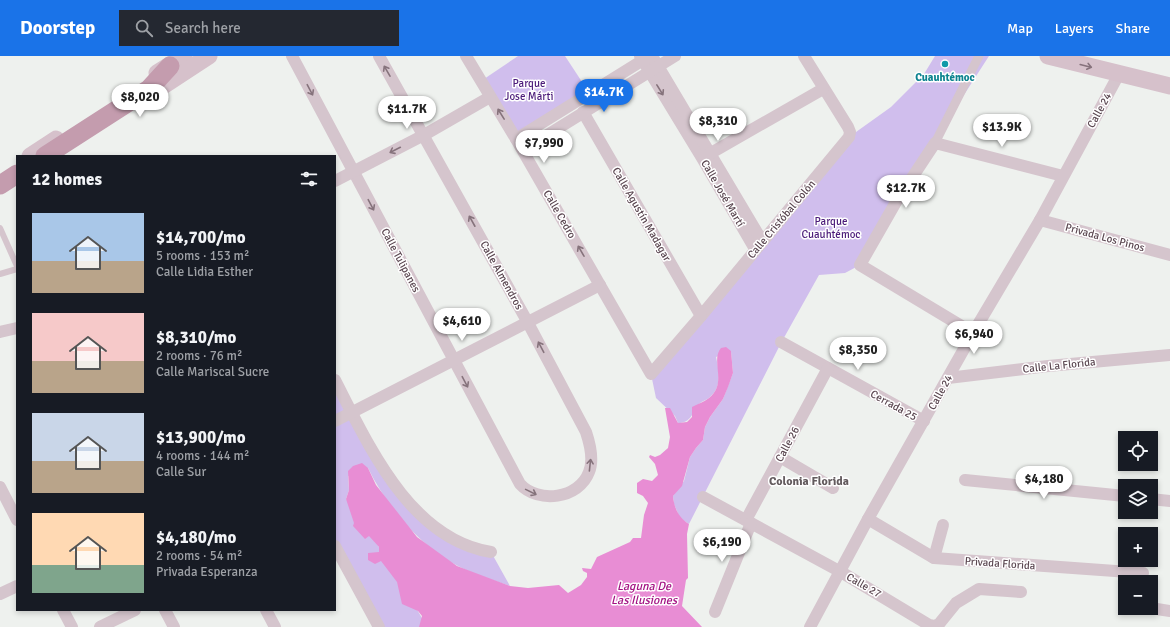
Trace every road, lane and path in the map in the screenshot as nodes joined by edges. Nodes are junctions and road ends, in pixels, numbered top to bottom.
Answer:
1 (209, 56) edge
2 (292, 56) edge
3 (379, 56) edge
4 (466, 56) edge
5 (675, 56) edge
6 (804, 56) edge
7 (979, 56) edge
8 (1048, 56) edge
9 (177, 61) edge
10 (648, 61) edge
11 (1119, 74) junction
12 (1170, 86) edge
13 (823, 89) junction
14 (490, 97) junction
15 (584, 112) junction
16 (424, 135) junction
17 (516, 139) junction
18 (935, 143) junction
19 (523, 150) junction
20 (32, 155) edge
21 (47, 155) edge
22 (58, 155) edge
23 (706, 155) junction
24 (16, 165) edge
25 (353, 171) junction
26 (16, 175) edge
27 (0, 176) edge
28 (1063, 176) junction
29 (336, 180) edge
30 (16, 182) edge
31 (0, 185) edge
32 (0, 192) edge
33 (1040, 220) junction
34 (0, 228) edge
35 (759, 245) junction
36 (1170, 255) edge
37 (16, 264) edge
38 (16, 269) edge
39 (0, 274) edge
40 (600, 284) junction
41 (701, 316) junction
42 (527, 321) junction
43 (16, 328) edge
44 (0, 332) edge
45 (973, 333) junction
46 (780, 342) dead end
47 (1170, 355) edge
48 (453, 360) junction
49 (828, 368) junction
50 (651, 374) joint
51 (948, 378) junction
52 (336, 382) edge
53 (352, 412) junction
54 (336, 420) edge
55 (924, 421) junction
56 (780, 457) junction
57 (965, 480) dead end
58 (0, 487) edge
59 (833, 488) dead end
60 (566, 494) joint
61 (1118, 495) edge
62 (703, 497) dead end
63 (1158, 500) edge
64 (1170, 501) edge
65 (16, 518) edge
66 (868, 518) junction
67 (748, 522) junction
68 (943, 525) dead end
69 (336, 548) edge
70 (491, 552) dead end
71 (934, 558) junction
72 (841, 572) junction
73 (1143, 574) dead end
74 (16, 586) edge
75 (1021, 592) dead end
76 (0, 594) edge
77 (1158, 609) edge
78 (64, 611) edge
79 (133, 611) edge
80 (166, 611) edge
81 (267, 611) edge
82 (1170, 611) edge
83 (716, 612) dead end
84 (72, 627) edge
85 (100, 627) edge
86 (174, 627) edge
87 (275, 627) edge
88 (379, 627) edge
89 (810, 627) edge

1 - 22 main road
2 -> 25 street, Calle Tulipanes
16 -> 3 street, Calle Almendros
4 - 14 street, Calle Cedro
5 - 10 street
6 - 13 street, Calle Cristóbal Colón
7 - 18 street
8 -> 11 main road
9 - 20 main road
9 - 21 highway
10 - 15 street
10 - 17 street
10 - 23 street, Calle José Martí
11 - 12 main road
11 - 28 street, Calle 24
13 - 23 street
13 - 35 street, Calle Cristóbal Colón
14 - 16 street
17 -> 14 street, Calle Cedro
15 - 19 street
15 - 41 street, Calle Agustín Madagar
16 -> 25 street
42 -> 16 street, Calle Almendros
17 - 19 street, Calle Cedro
18 - 28 street
18 - 45 street
40 -> 19 street, Calle Cedro
23 - 35 street, Calle José Martí
24 - 27 main road
25 - 29 street
25 -> 48 street, Calle Tulipanes
26 - 31 highway
28 - 33 street, Calle 24
30 - 32 main road
33 - 36 street, Privada Los Pinos
33 - 45 street, Calle 24
34 - 37 lane
35 - 41 street, Calle Cristóbal Colón
38 - 39 lane
40 - 42 street
40 - 50 street, Calle Cedro
41 - 50 street, Calle Cristóbal Colón
42 - 48 street
60 -> 42 street, Calle Almendros
43 - 44 street
45 - 51 street, Calle 24
46 - 49 street, Cerrada 25
47 - 51 street, Calle La Florida
48 - 53 street
48 -> 60 street, Calle Tulipanes
49 - 55 street, Cerrada 25
49 - 56 street, Calle 26
51 - 55 street, Calle 24
52 - 53 street
53 - 54 street
53 - 70 street
55 - 66 street, Calle 24
56 - 59 street
56 - 67 street, Calle 26
57 - 61 street
58 - 65 street
62 - 67 street, Calle 27
63 - 64 street
66 - 71 street, Privada Florida
66 - 72 street, Calle 24
67 - 72 street, Calle 27
67 - 83 street, Calle 26
68 - 71 street
69 - 88 street
71 - 73 street, Privada Florida
72 - 75 street, Calle 27
72 - 89 street, Calle 24
74 - 76 street
77 - 82 street
78 - 84 street
79 - 85 street
80 - 86 street
81 - 87 street

